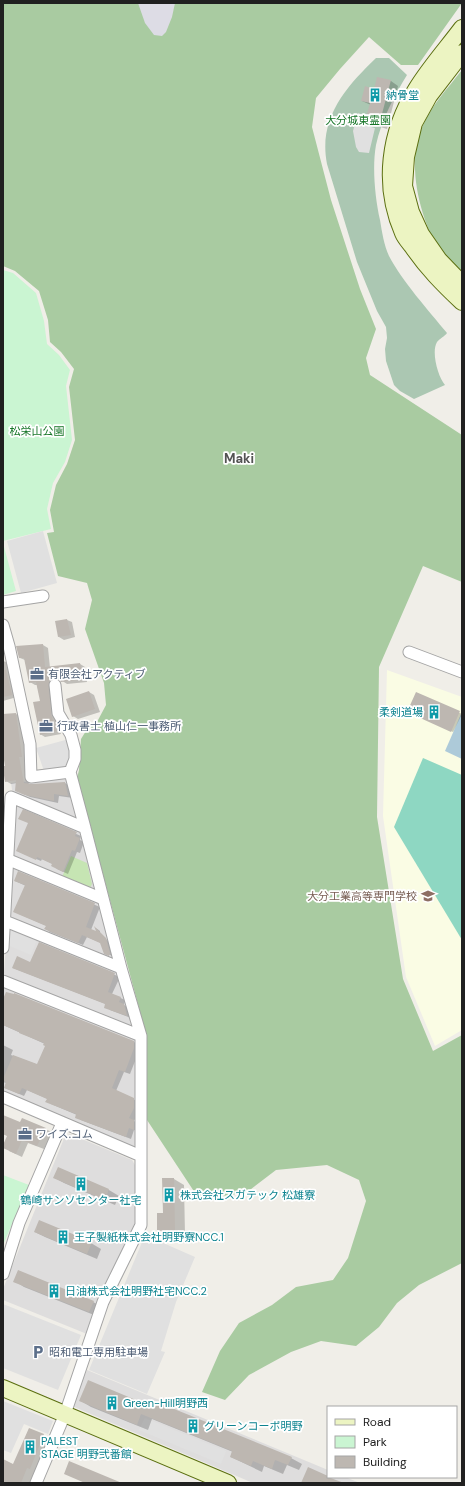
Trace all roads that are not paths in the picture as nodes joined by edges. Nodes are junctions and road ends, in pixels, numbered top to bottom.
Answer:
1 (462, 28) edge
2 (462, 53) edge
3 (462, 284) edge
4 (462, 302) edge
5 (43, 596) dead end
6 (3, 602) edge
7 (3, 625) edge
8 (409, 652) dead end
9 (462, 672) edge
10 (55, 685) dead end
11 (70, 772) junction
12 (85, 828) junction
13 (8, 860) junction
14 (103, 899) junction
15 (5, 921) junction
16 (3, 948) edge
17 (120, 968) junction
18 (3, 981) edge
19 (141, 1036) junction
20 (3, 1097) edge
21 (62, 1123) junction
22 (141, 1156) junction
23 (3, 1273) edge
24 (3, 1388) edge
25 (65, 1414) junction
26 (36, 1483) edge
27 (228, 1483) edge

1 - 4 street
2 - 3 street
5 - 6 street
7 - 11 street
8 - 9 street
10 - 11 street
11 - 12 street
12 - 13 street
12 - 14 street
13 - 14 street
13 - 15 street
14 - 17 street
15 - 16 street
15 - 17 street
17 - 19 street
18 - 19 street
19 - 22 street
20 - 21 street
21 - 22 street
21 - 23 street
22 - 25 street
24 - 25 street
25 - 26 street
25 - 27 street

